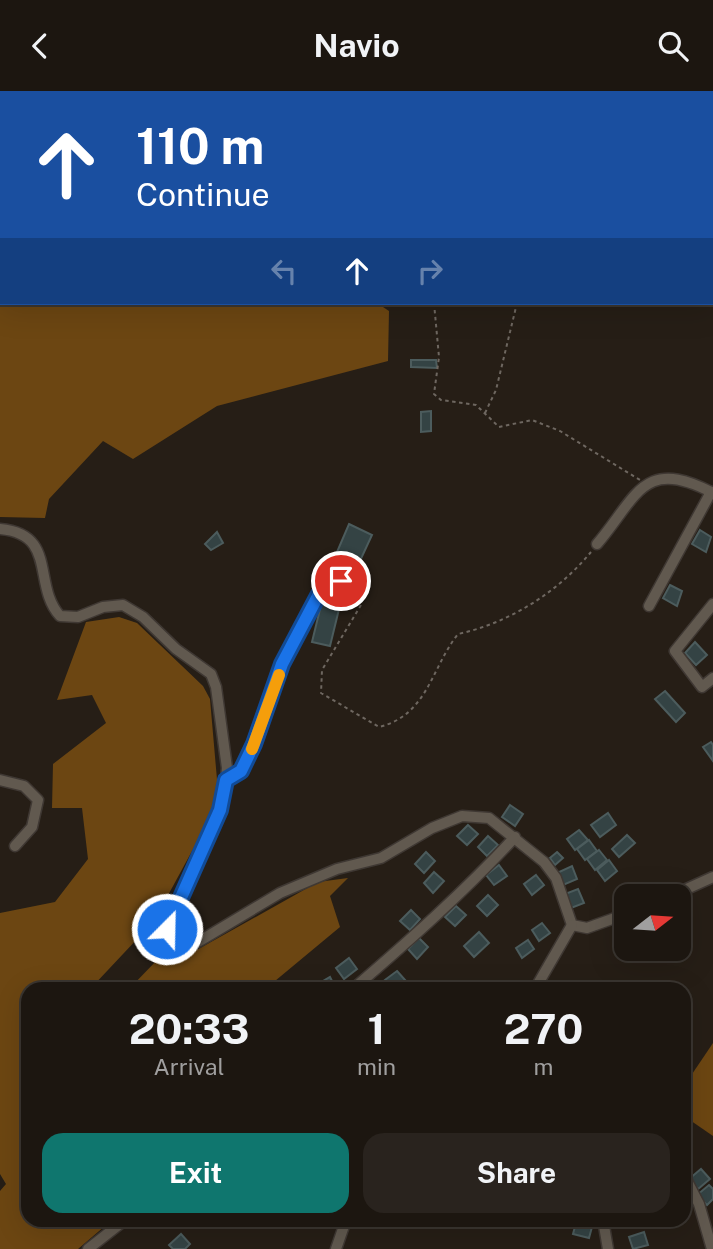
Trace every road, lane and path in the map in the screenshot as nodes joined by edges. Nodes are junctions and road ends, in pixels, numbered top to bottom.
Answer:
1 (434, 305) edge
2 (517, 305) edge
3 (485, 414) junction
4 (647, 484) junction
5 (712, 493) edge
6 (0, 529) edge
7 (597, 544) joint
8 (341, 581) dead end
9 (713, 604) edge
10 (361, 605) dead end
11 (649, 606) dead end
12 (713, 678) edge
13 (226, 780) junction
14 (0, 781) edge
15 (515, 837) junction
16 (15, 846) dead end
17 (713, 877) edge
18 (691, 887) edge
19 (614, 918) edge
20 (572, 925) junction
21 (361, 982) edge
22 (540, 982) edge
23 (691, 1189) edge
24 (116, 1227) edge
25 (344, 1227) edge
26 (604, 1227) edge
27 (88, 1249) edge
28 (336, 1249) edge
29 (608, 1249) edge
30 (712, 1249) edge

1 - 3 path
2 - 3 path
3 - 4 path
4 - 5 street
4 - 7 street
5 - 11 street
6 - 13 street
7 - 10 path
8 - 13 street
9 - 12 street
13 - 15 street
14 - 16 street
15 - 20 street
15 - 21 street
17 - 18 street
19 - 20 street
20 - 22 street
23 - 30 street
24 - 27 street
25 - 28 street
26 - 29 street

